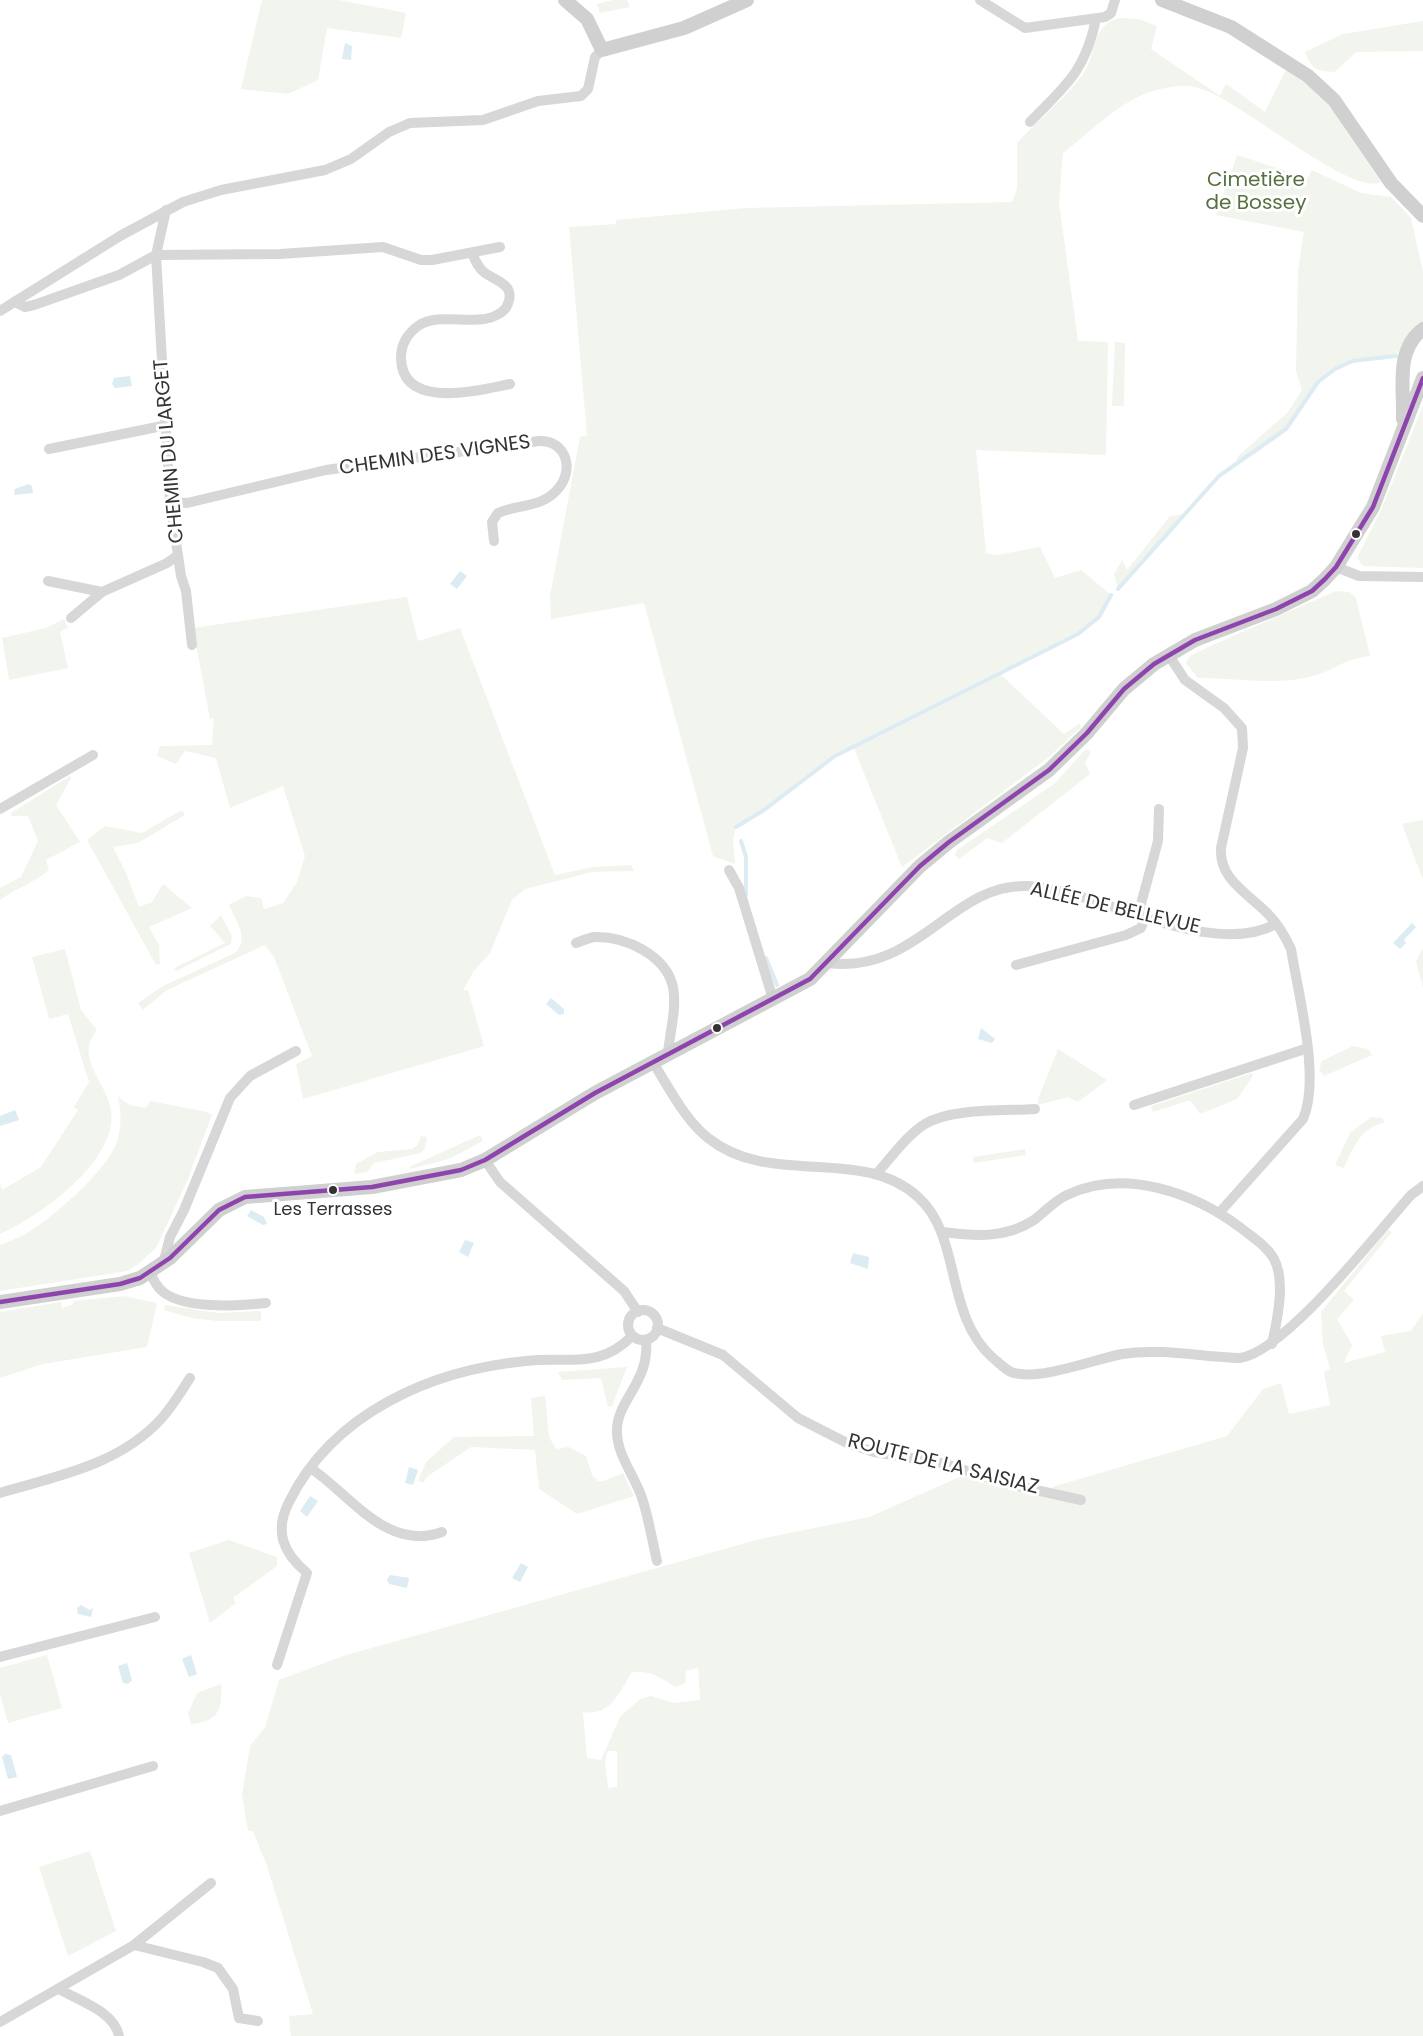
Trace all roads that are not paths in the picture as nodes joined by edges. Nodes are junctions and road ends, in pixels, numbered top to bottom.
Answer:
1 (565, 0) edge
2 (747, 0) edge
3 (980, 0) edge
4 (1115, 0) edge
5 (1162, 0) edge
6 (1096, 19) junction
7 (602, 50) junction
8 (1030, 122) dead end
9 (166, 210) junction
10 (1423, 216) edge
11 (500, 247) dead end
12 (472, 253) junction
13 (156, 255) junction
14 (15, 302) junction
15 (0, 311) edge
16 (1423, 329) edge
17 (1423, 378) edge
18 (510, 384) dead end
19 (167, 425) junction
20 (1403, 425) junction
21 (49, 449) dead end
22 (170, 502) junction
23 (494, 541) dead end
24 (178, 555) junction
25 (1336, 567) junction
26 (1423, 578) edge
27 (48, 581) dead end
28 (102, 592) junction
29 (71, 618) dead end
30 (192, 645) dead end
31 (1168, 654) junction
32 (93, 755) dead end
33 (0, 809) edge
34 (1159, 809) dead end
35 (729, 870) dead end
36 (1142, 916) junction
37 (1276, 924) junction
38 (576, 943) dead end
39 (828, 963) junction
40 (1016, 965) dead end
41 (773, 999) junction
42 (1308, 1048) junction
43 (296, 1051) dead end
44 (668, 1053) junction
45 (652, 1061) junction
46 (1134, 1105) dead end
47 (1035, 1109) dead end
48 (485, 1160) junction
49 (877, 1173) junction
50 (1423, 1186) edge
51 (1220, 1212) junction
52 (942, 1233) junction
53 (157, 1268) junction
54 (0, 1302) edge
55 (266, 1303) dead end
56 (638, 1311) junction
57 (657, 1328) junction
58 (632, 1335) junction
59 (646, 1340) junction
60 (1272, 1344) junction
61 (190, 1378) dead end
62 (312, 1469) junction
63 (0, 1493) edge
64 (1081, 1500) dead end
65 (442, 1532) dead end
66 (657, 1561) dead end
67 (155, 1617) dead end
68 (0, 1657) edge
69 (278, 1665) dead end
70 (153, 1766) dead end
71 (0, 1811) edge
72 (211, 1883) dead end
73 (134, 1945) junction
74 (59, 1989) junction
75 (258, 2021) dead end
76 (0, 2022) edge
77 (119, 2036) edge

1 - 7 street
2 - 7 street
3 - 6 street
4 - 6 street
5 - 10 street
6 - 8 street
7 - 9 street
9 - 13 street, CHEMIN DU LARGET
9 - 14 street
11 - 12 street
12 - 13 street
12 - 18 street
13 - 14 street
13 - 19 street, CHEMIN DU LARGET
14 - 15 street
16 - 20 street
17 - 20 street
19 - 21 street
19 - 22 street, CHEMIN DU LARGET
20 - 25 street
22 - 23 street, CHEMIN DES VIGNES
22 - 24 street, CHEMIN DU LARGET
24 - 28 street
24 - 30 street, CHEMIN DU LARGET
25 - 26 street
25 - 31 street
27 - 28 street
28 - 29 street
31 - 37 street
31 - 39 street
32 - 33 street
34 - 36 street
35 - 41 street
36 - 37 street, ALLÉE DE BELLEVUE
36 - 39 street, ALLÉE DE BELLEVUE
36 - 40 street
37 - 42 street
38 - 44 street
39 - 41 street
41 - 44 street
42 - 46 street
42 - 51 street
43 - 53 street
44 - 45 street
45 - 48 street
45 - 49 street
47 - 49 street
48 - 53 street
48 - 56 street
49 - 52 street
50 - 60 street
51 - 52 street
51 - 60 street
52 - 60 street
53 - 54 street
53 - 55 street
56 - 57 street
56 - 58 street
57 - 59 street
57 - 64 street, ROUTE DE LA SAISIAZ
58 - 59 street
58 - 62 street
59 - 66 street
61 - 63 street
62 - 65 street
62 - 69 street
67 - 68 street
70 - 71 street
72 - 73 street
73 - 74 street
73 - 75 street
74 - 76 street
74 - 77 street

